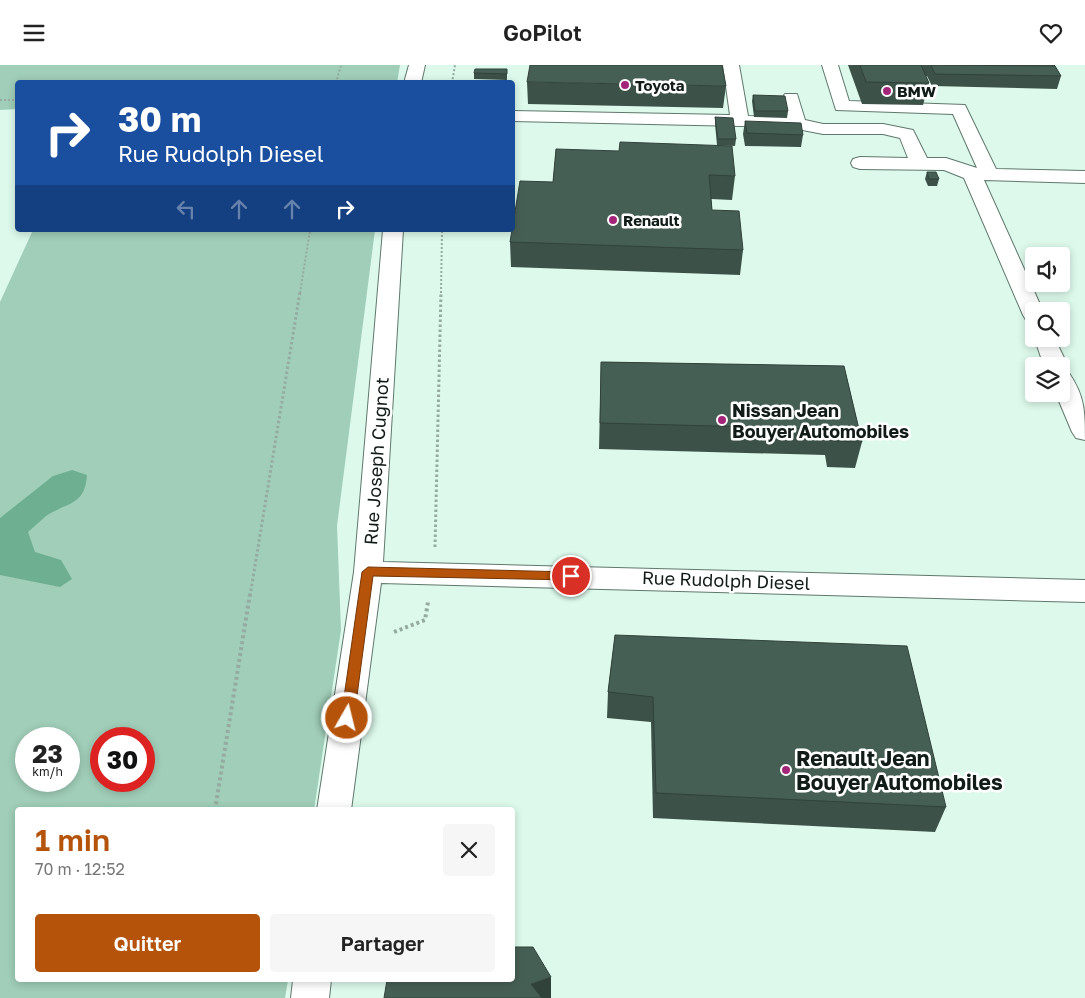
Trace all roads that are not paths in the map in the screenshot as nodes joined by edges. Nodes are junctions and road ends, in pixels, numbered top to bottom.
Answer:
1 (417, 65) edge
2 (731, 65) edge
3 (830, 65) edge
4 (413, 80) edge
5 (791, 98) dead end
6 (515, 116) edge
7 (740, 121) junction
8 (798, 124) junction
9 (860, 163) dead end
10 (920, 164) junction
11 (981, 174) junction
12 (1085, 177) edge
13 (393, 232) edge
14 (1029, 302) edge
15 (1070, 398) edge
16 (1085, 432) edge
17 (368, 572) junction
18 (1085, 591) edge
19 (334, 807) edge
20 (312, 982) edge
21 (310, 998) edge

1 - 4 street
2 - 7 street
3 - 11 street
5 - 8 street
6 - 7 street
7 - 8 street
8 - 10 street
9 - 10 street
10 - 11 street
11 - 12 street
11 - 14 street
13 - 17 street, Rue Joseph Cugnot
15 - 16 street
17 - 18 street, Rue Rudolph Diesel
17 - 19 street, Rue Joseph Cugnot
20 - 21 street

